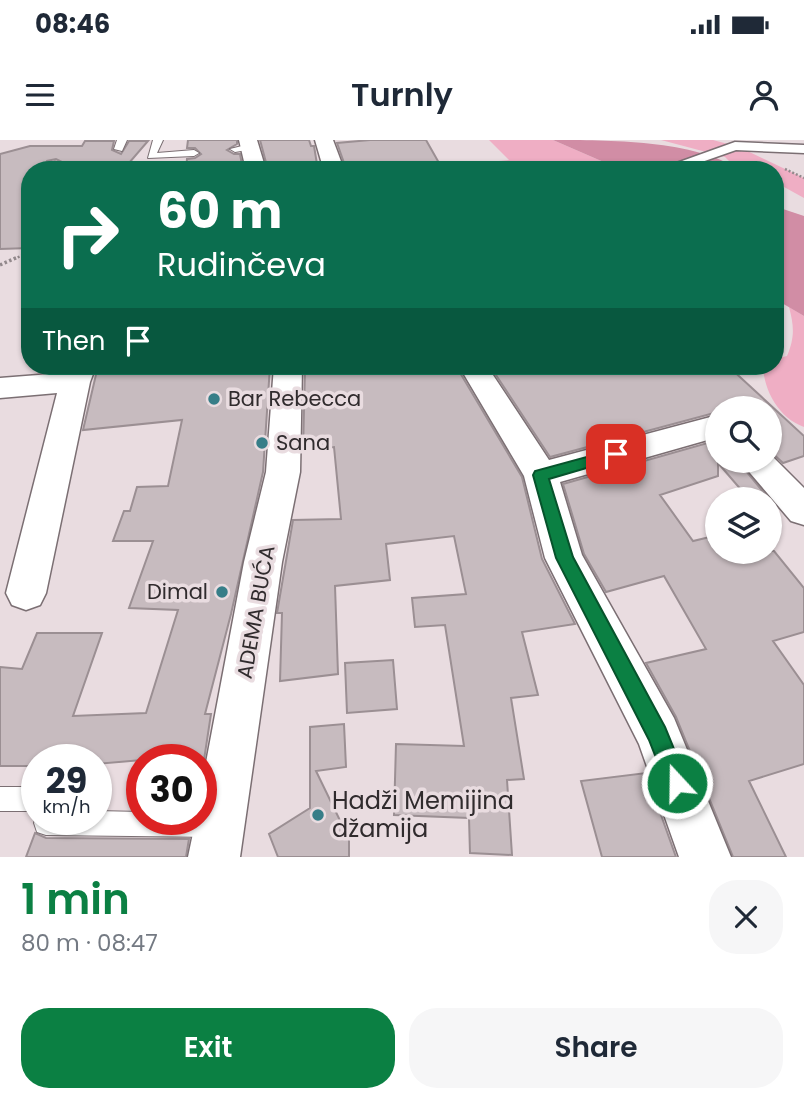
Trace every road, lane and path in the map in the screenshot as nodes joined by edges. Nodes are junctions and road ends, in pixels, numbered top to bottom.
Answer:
1 (158, 140) edge
2 (324, 140) edge
3 (244, 145) edge
4 (804, 149) edge
5 (194, 153) dead end
6 (252, 161) edge
7 (331, 161) edge
8 (690, 161) edge
9 (21, 256) edge
10 (0, 265) edge
11 (73, 375) edge
12 (79, 375) edge
13 (288, 375) edge
14 (479, 375) edge
15 (0, 388) edge
16 (705, 430) edge
17 (767, 473) edge
18 (541, 475) junction
19 (804, 511) edge
20 (26, 593) dead end
21 (0, 799) edge
22 (21, 799) edge
23 (112, 830) edge
24 (217, 841) edge
25 (705, 857) edge

1 - 5 lane
2 - 7 street
3 - 6 street
4 - 8 street
9 - 10 path
11 - 15 street
12 - 20 street
13 - 24 street, ADEMA BUĆA
14 - 18 street
16 - 18 street
17 - 19 street
18 - 25 street
21 - 22 lane
23 - 24 lane

